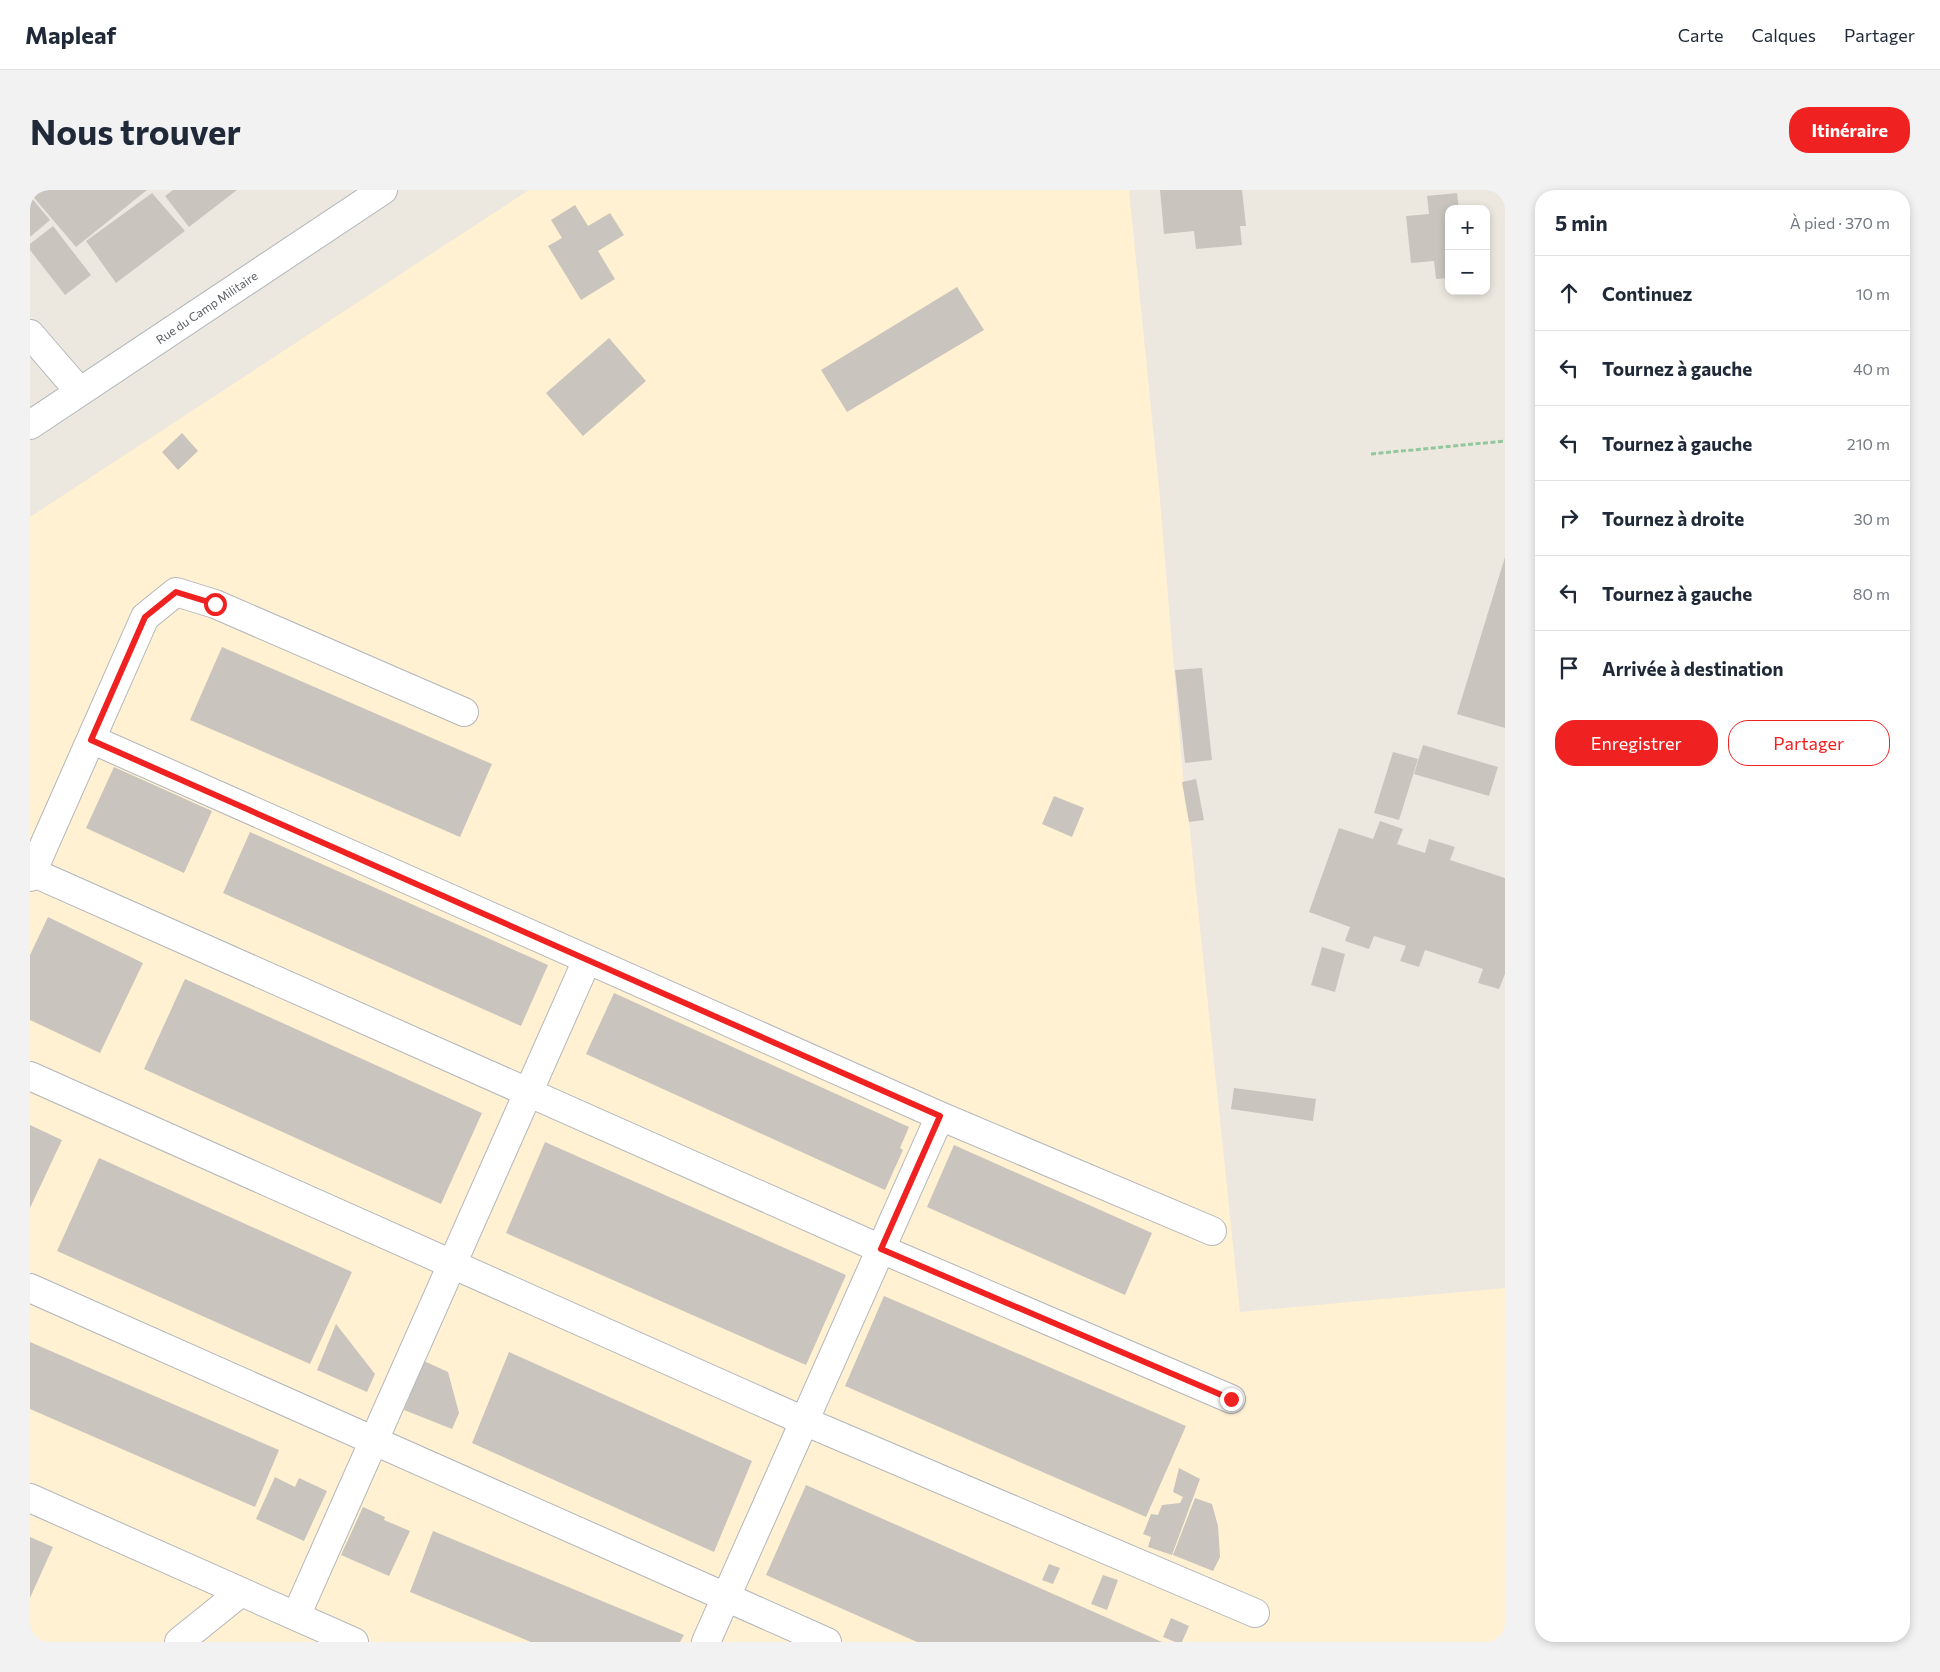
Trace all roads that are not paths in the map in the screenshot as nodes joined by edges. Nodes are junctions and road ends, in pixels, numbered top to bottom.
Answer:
1 (377, 191) edge
2 (30, 334) edge
3 (80, 392) junction
4 (30, 425) edge
5 (464, 712) dead end
6 (91, 740) junction
7 (31, 874) edge
8 (587, 960) junction
9 (30, 1076) edge
10 (528, 1092) junction
11 (940, 1116) junction
12 (1212, 1231) dead end
13 (881, 1249) junction
14 (452, 1264) junction
15 (30, 1288) edge
16 (1231, 1399) dead end
17 (804, 1421) junction
18 (374, 1440) junction
19 (30, 1498) edge
20 (241, 1592) junction
21 (726, 1597) junction
22 (1255, 1613) dead end
23 (296, 1616) junction
24 (347, 1640) edge
25 (178, 1642) edge
26 (706, 1642) edge
27 (827, 1642) edge

1 - 3 street, Rue du Camp Militaire
2 - 3 street
3 - 4 street, Rue du Camp Militaire
5 - 6 street
6 - 7 street
6 - 8 street
7 - 10 street
8 - 10 street
8 - 11 street
9 - 14 street
10 - 13 street
10 - 14 street
11 - 12 street
11 - 13 street
13 - 16 street
13 - 17 street
14 - 17 street
14 - 18 street
15 - 18 street
17 - 21 street
17 - 22 street
18 - 21 street
18 - 23 street
19 - 20 street
20 - 23 street
20 - 25 street
21 - 26 street
21 - 27 street
23 - 24 street

